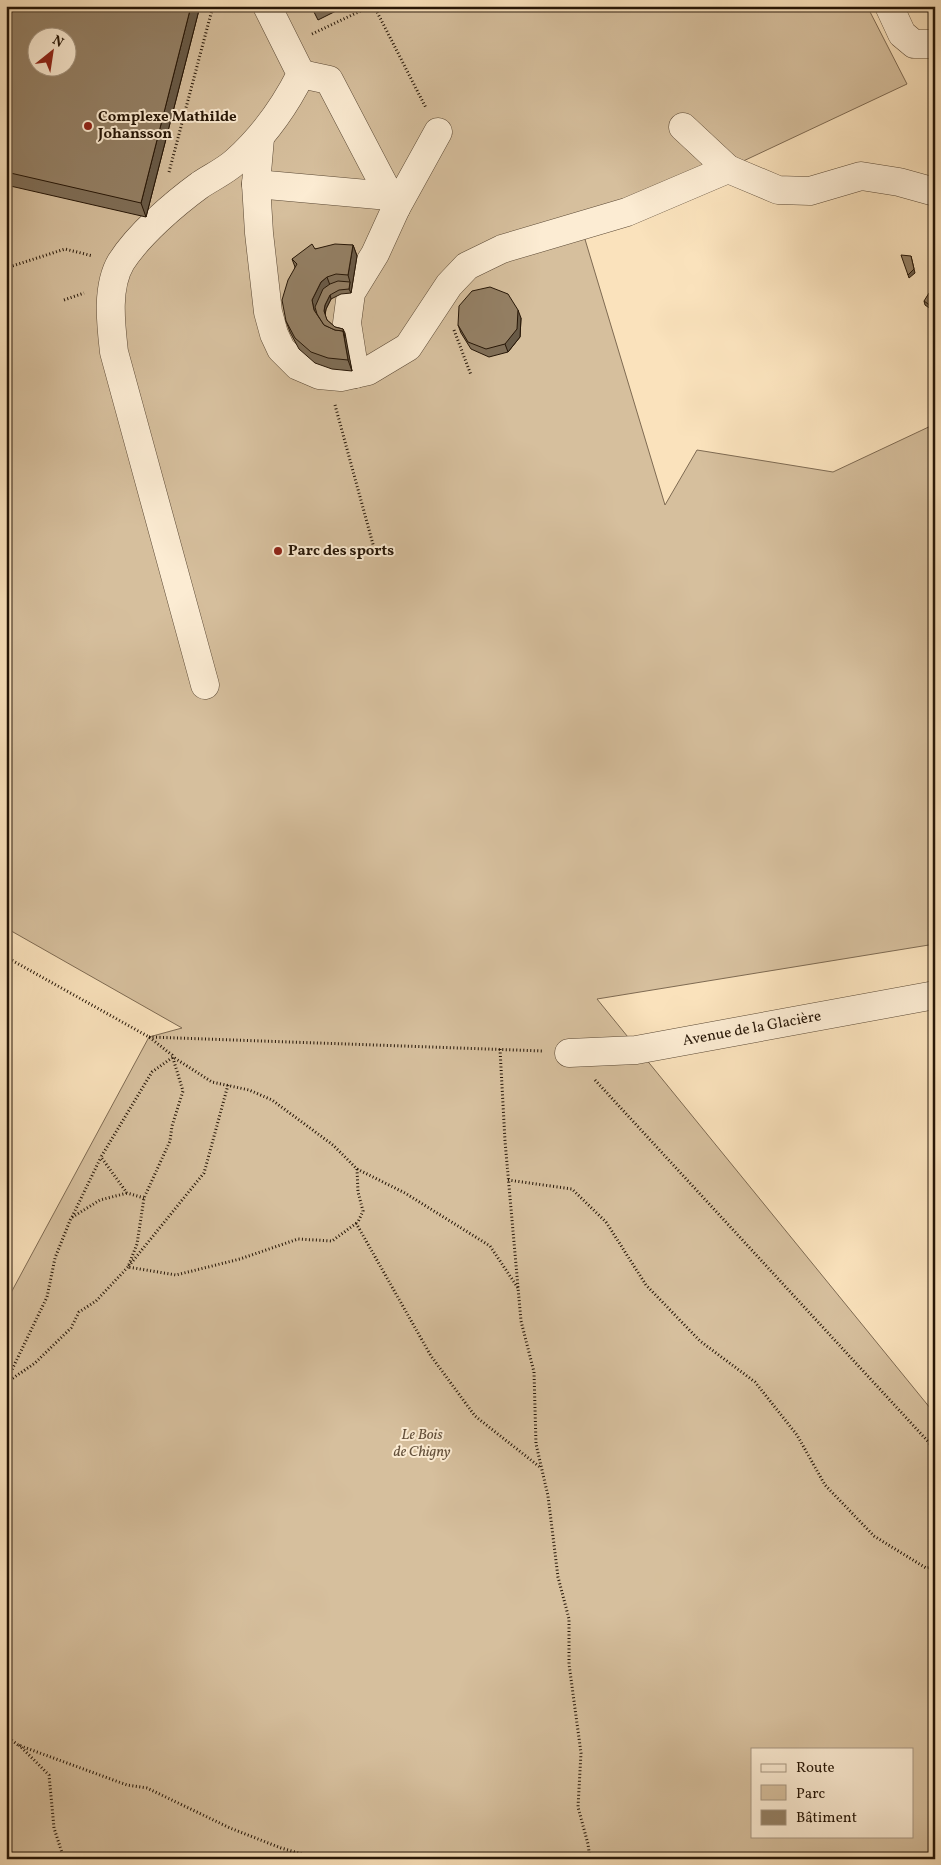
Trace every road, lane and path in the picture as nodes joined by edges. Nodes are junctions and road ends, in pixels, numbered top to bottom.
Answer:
1 (213, 6) edge
2 (267, 6) edge
3 (372, 6) edge
4 (889, 6) edge
5 (935, 44) edge
6 (286, 46) junction
7 (301, 74) junction
8 (683, 127) dead end
9 (438, 132) joint
10 (260, 138) junction
11 (728, 169) junction
12 (168, 177) dead end
13 (256, 184) junction
14 (935, 192) edge
15 (393, 202) junction
16 (121, 263) junction
17 (6, 268) edge
18 (428, 318) junction
19 (355, 374) junction
20 (471, 375) dead end
21 (327, 376) junction
22 (374, 548) dead end
23 (205, 685) dead end
24 (6, 957) edge
25 (935, 995) edge
26 (149, 1037) junction
27 (500, 1049) junction
28 (569, 1053) junction
29 (173, 1057) junction
30 (228, 1085) junction
31 (101, 1156) junction
32 (357, 1169) junction
33 (508, 1180) junction
34 (127, 1194) junction
35 (144, 1198) junction
36 (70, 1222) junction
37 (358, 1222) junction
38 (128, 1267) junction
39 (518, 1289) junction
40 (6, 1383) edge
41 (935, 1448) edge
42 (541, 1468) junction
43 (935, 1567) edge
44 (6, 1736) edge
45 (18, 1745) junction
46 (64, 1859) edge
47 (319, 1859) edge
48 (590, 1859) edge

1 - 12 path
2 - 6 lane
3 - 6 path
3 - 9 path
4 - 5 lane
6 - 7 lane
7 - 10 lane
7 - 15 lane
8 - 11 lane
9 - 15 lane
10 - 13 lane
10 - 16 lane
11 - 14 lane
11 - 18 lane
13 - 15 lane
13 - 21 lane
15 - 19 lane
16 - 17 path
16 - 23 lane
18 - 19 lane
18 - 20 path
19 - 21 lane
21 - 22 path
24 - 26 path
25 - 28 lane, Avenue de la Glacière
26 - 27 path
26 - 29 path
27 - 28 path
27 - 33 path
28 - 41 path
29 - 30 path
29 - 31 path
29 - 35 path
30 - 32 path
30 - 38 path
31 - 34 path
31 - 36 path
32 - 37 path
32 - 39 path
33 - 39 path
33 - 43 path
34 - 35 path
34 - 36 path
35 - 38 path
36 - 40 path
37 - 38 path
37 - 42 path
38 - 40 path
39 - 42 path
42 - 48 path
44 - 45 path
45 - 46 path
45 - 47 path

